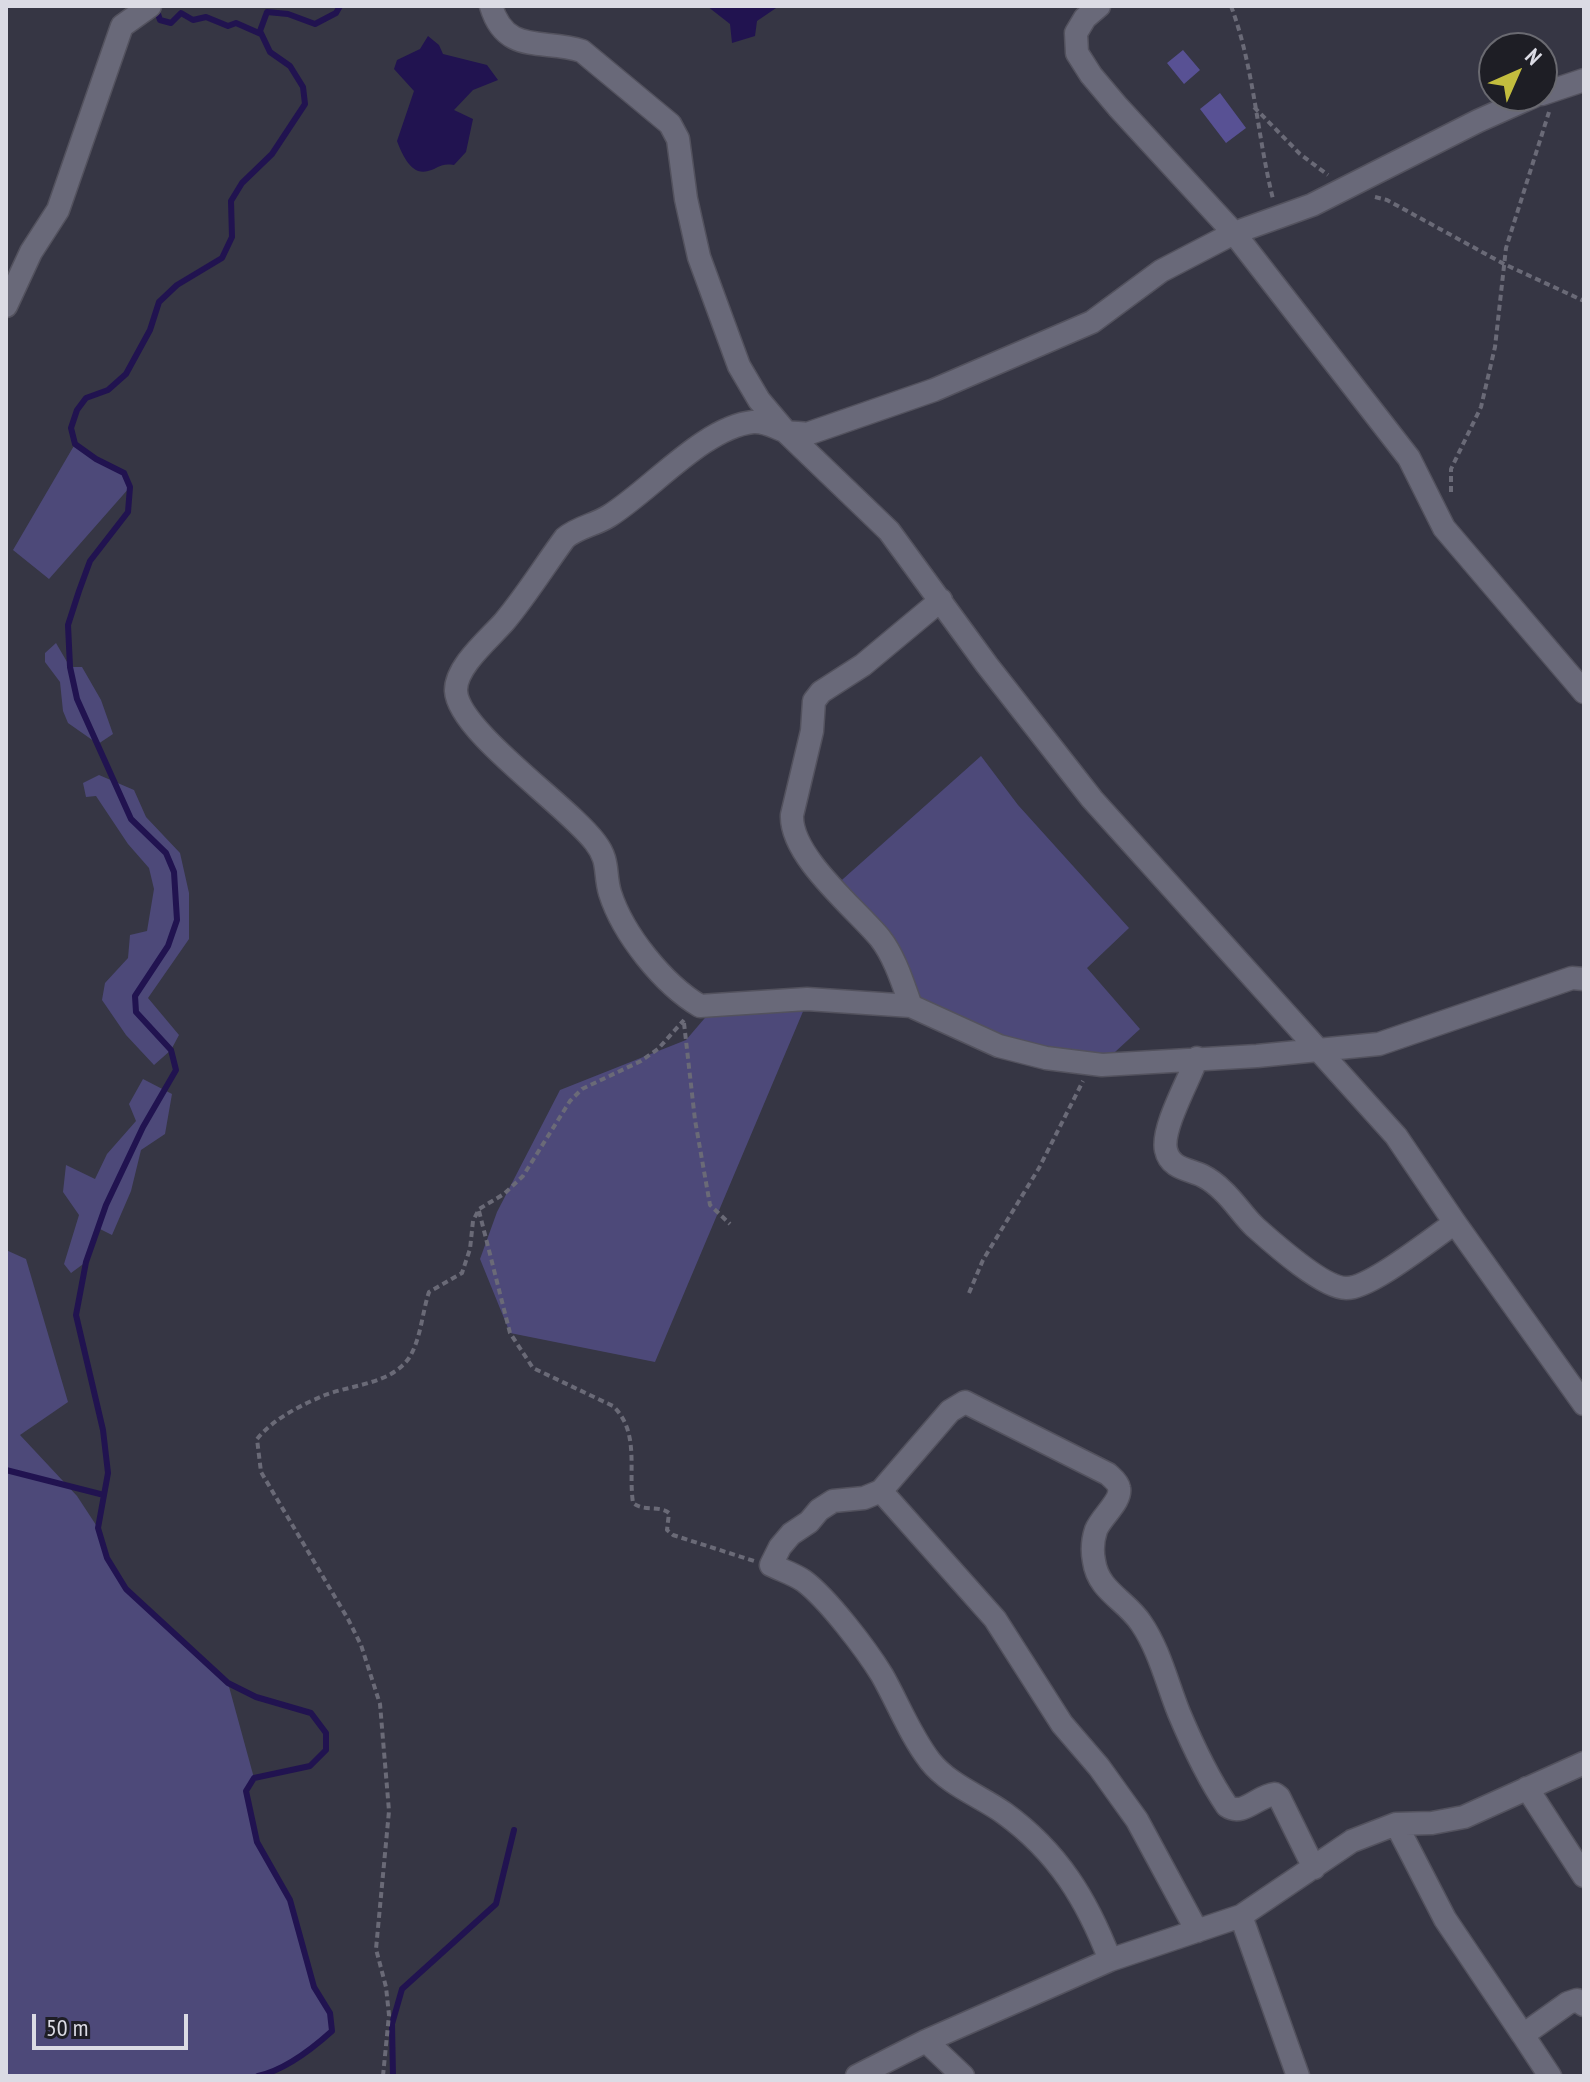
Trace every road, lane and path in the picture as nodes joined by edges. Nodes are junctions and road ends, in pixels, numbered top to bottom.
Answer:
1 (150, 6) edge
2 (491, 6) edge
3 (1099, 6) edge
4 (1231, 6) edge
5 (1584, 80) edge
6 (1558, 88) edge
7 (1254, 107) junction
8 (1499, 112) edge
9 (1549, 112) edge
10 (1346, 189) junction
11 (1277, 216) junction
12 (1234, 233) junction
13 (1504, 264) junction
14 (1584, 301) edge
15 (6, 306) edge
16 (786, 432) junction
17 (1451, 498) dead end
18 (941, 600) junction
19 (1584, 692) edge
20 (1584, 979) edge
21 (911, 1006) junction
22 (692, 1013) junction
23 (1318, 1048) junction
24 (1197, 1058) junction
25 (1092, 1065) junction
26 (479, 1209) junction
27 (1455, 1223) junction
28 (730, 1224) dead end
29 (969, 1293) dead end
30 (1584, 1404) edge
31 (881, 1491) junction
32 (771, 1565) junction
33 (1584, 1763) edge
34 (1527, 1788) junction
35 (1396, 1824) junction
36 (1314, 1868) junction
37 (1584, 1876) edge
38 (1241, 1916) junction
39 (1197, 1931) junction
40 (1110, 1960) junction
41 (1584, 2005) edge
42 (1523, 2035) junction
43 (926, 2041) junction
44 (383, 2076) edge
45 (857, 2076) edge
46 (963, 2076) edge
47 (1298, 2076) edge
48 (1550, 2076) edge

1 - 15 street
2 - 16 street
3 - 12 street
4 - 7 path
5 - 6 street
7 - 10 path
7 - 11 path
8 - 10 street
9 - 13 path
10 - 11 street
10 - 13 path
11 - 12 street
12 - 16 street
12 - 19 street
13 - 14 path
13 - 17 path
16 - 18 street
16 - 22 street
18 - 21 street
18 - 23 street
20 - 23 street
21 - 22 street
21 - 25 street
22 - 26 path
22 - 28 path
23 - 24 street
23 - 27 street
24 - 25 street
24 - 27 street
25 - 29 path
26 - 32 path
26 - 44 path
27 - 30 street
31 - 32 street
31 - 36 street
31 - 39 street
32 - 40 street
33 - 34 street
34 - 35 street
34 - 37 street
35 - 36 street
35 - 42 street
36 - 38 street
38 - 39 street
38 - 47 street
39 - 40 street
40 - 43 street
41 - 42 street
42 - 48 street
43 - 45 street
43 - 46 street

